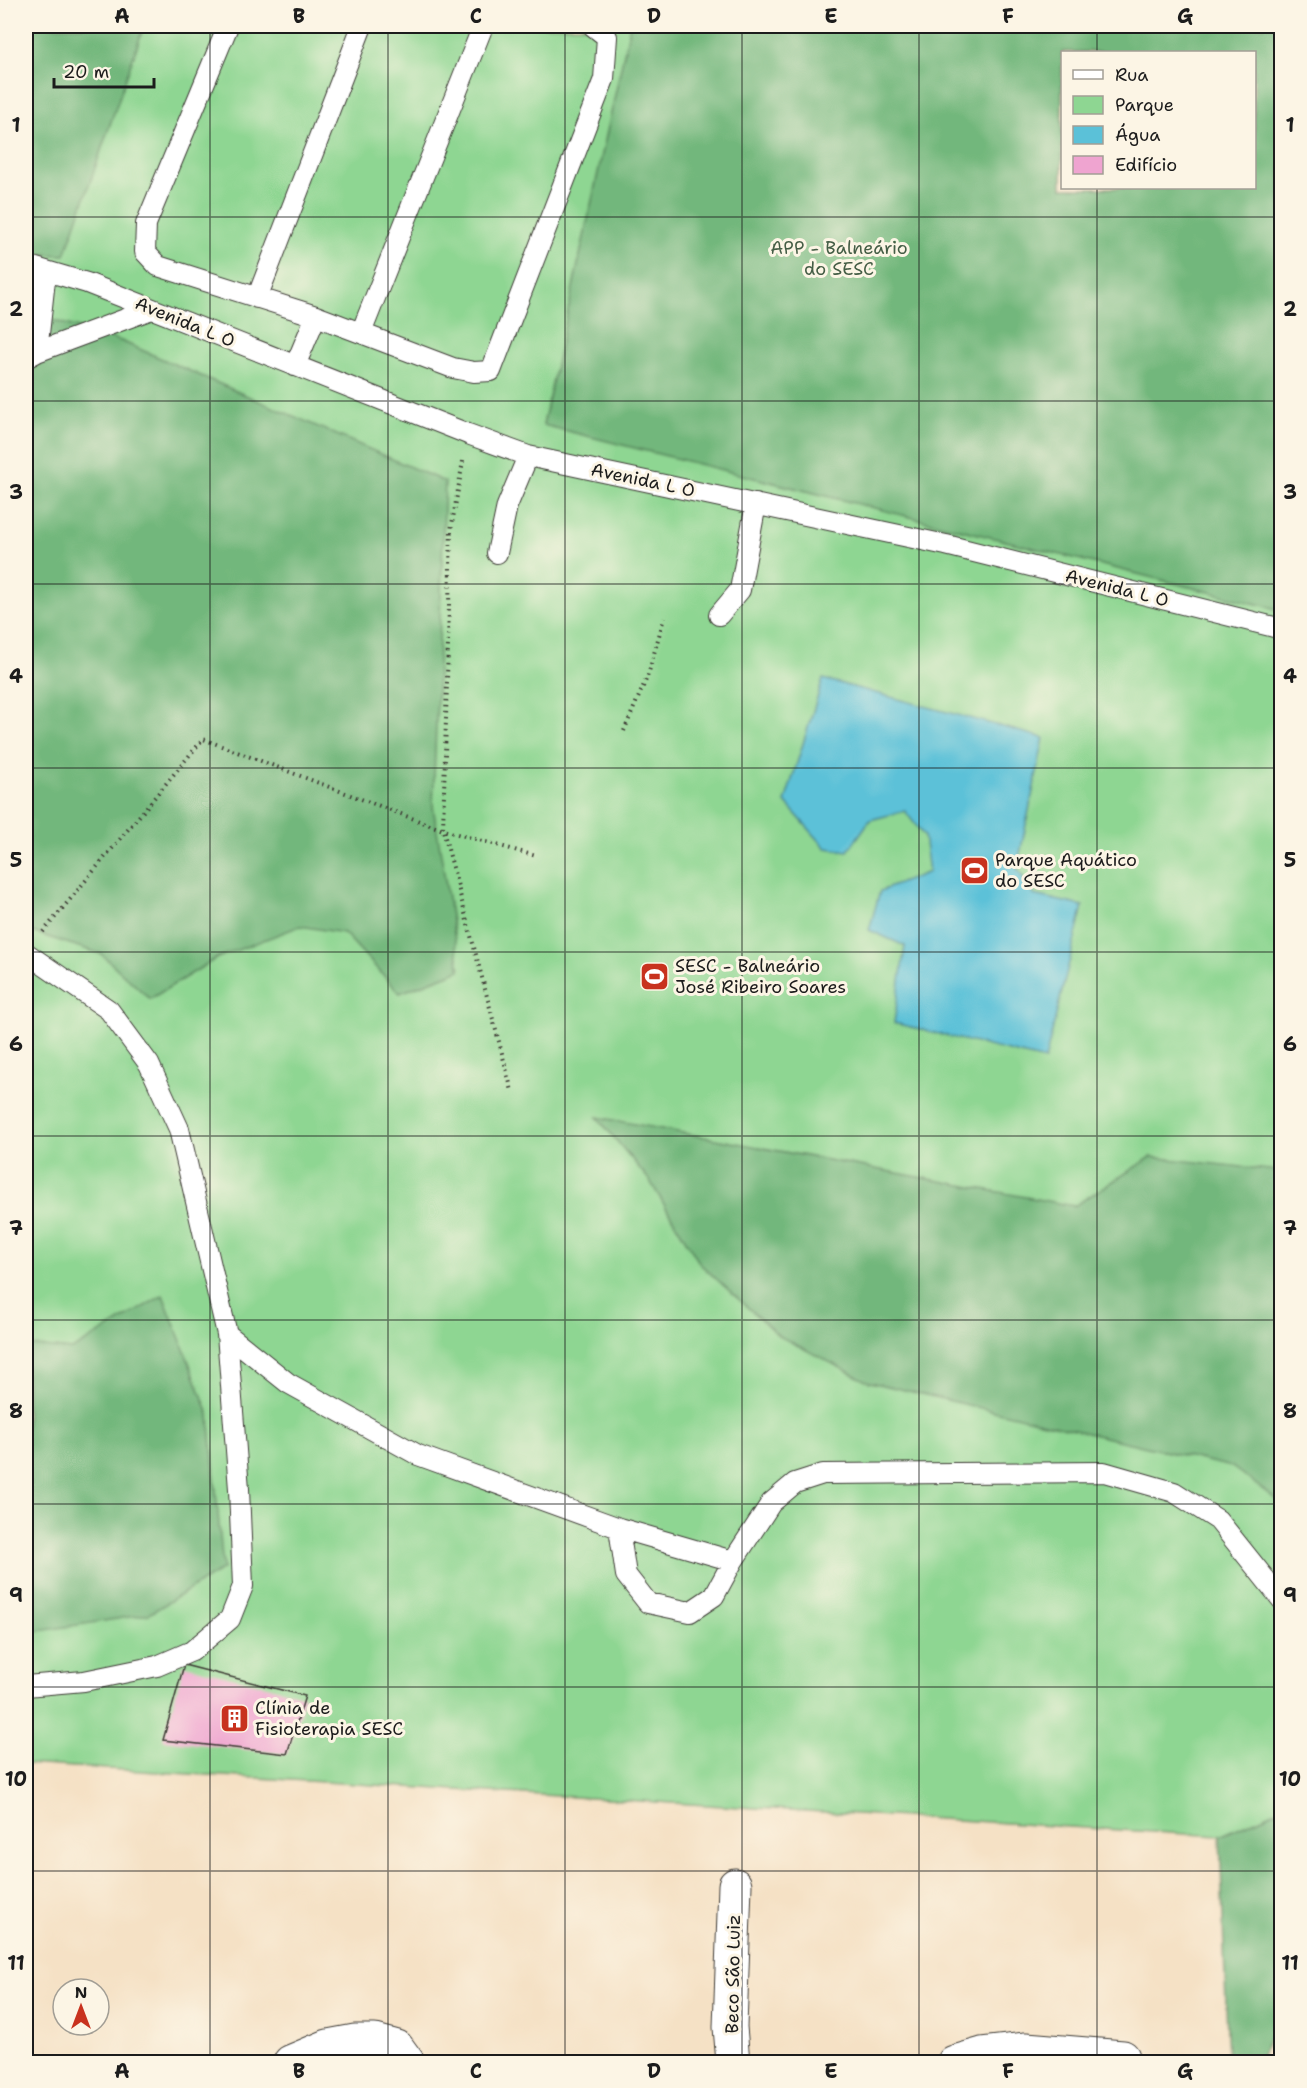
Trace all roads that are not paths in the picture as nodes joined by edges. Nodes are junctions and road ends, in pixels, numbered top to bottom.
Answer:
1 (228, 26) edge
2 (362, 26) edge
3 (483, 26) edge
4 (593, 26) edge
5 (26, 265) edge
6 (45, 271) junction
7 (257, 298) junction
8 (152, 309) junction
9 (316, 316) junction
10 (361, 333) junction
11 (31, 355) edge
12 (295, 366) junction
13 (528, 456) junction
14 (756, 504) junction
15 (497, 553) dead end
16 (719, 615) dead end
17 (1281, 629) edge
18 (26, 953) edge
19 (227, 1334) junction
20 (620, 1528) junction
21 (734, 1561) junction
22 (1281, 1600) edge
23 (26, 1686) edge
24 (735, 1885) dead end
25 (402, 2055) edge
26 (1124, 2057) dead end
27 (290, 2062) edge
28 (733, 2062) edge
29 (954, 2062) edge

1 - 7 lane
2 - 7 lane
3 - 10 lane
4 - 10 lane
5 - 6 lane, Avenida L O
6 - 8 lane, Avenida L O
6 - 11 lane
7 - 9 lane
8 - 11 lane
8 - 12 lane, Avenida L O
9 - 10 lane
9 - 12 lane
12 - 13 lane, Avenida L O
13 - 14 lane, Avenida L O
13 - 15 lane
14 - 16 lane
14 - 17 lane, Avenida L O
18 - 19 lane
19 - 20 lane
19 - 23 lane
20 - 21 lane
20 - 21 lane
21 - 22 lane
24 - 28 street, Beco São Luiz
25 - 27 street
26 - 29 street

